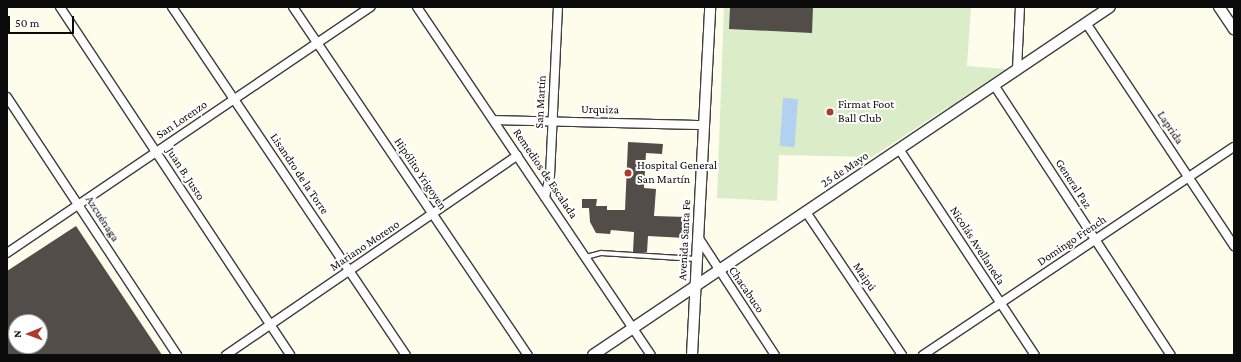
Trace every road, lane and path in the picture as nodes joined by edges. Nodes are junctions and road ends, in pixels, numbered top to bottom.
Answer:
1 (60, 7) edge
2 (172, 7) edge
3 (293, 7) edge
4 (371, 7) edge
5 (417, 7) edge
6 (558, 7) edge
7 (710, 7) edge
8 (1020, 7) edge
9 (1110, 7) edge
10 (1220, 7) edge
11 (1086, 23) junction
12 (1234, 28) edge
13 (317, 43) junction
14 (1017, 70) junction
15 (994, 85) junction
16 (7, 97) edge
17 (234, 100) junction
18 (495, 120) junction
19 (551, 122) junction
20 (704, 125) junction
21 (1234, 147) edge
22 (899, 150) junction
23 (156, 152) junction
24 (517, 156) junction
25 (1188, 178) junction
26 (546, 197) junction
27 (78, 205) junction
28 (806, 212) junction
29 (433, 214) junction
30 (698, 237) junction
31 (1095, 240) junction
32 (1234, 246) edge
33 (7, 253) edge
34 (585, 257) junction
35 (697, 259) junction
36 (349, 271) junction
37 (719, 271) junction
38 (695, 286) junction
39 (1000, 303) junction
40 (271, 325) junction
41 (633, 328) junction
42 (177, 355) edge
43 (226, 355) edge
44 (290, 355) edge
45 (406, 355) edge
46 (528, 355) edge
47 (593, 355) edge
48 (651, 355) edge
49 (692, 355) edge
50 (775, 355) edge
51 (902, 355) edge
52 (923, 355) edge
53 (1035, 355) edge
54 (1171, 355) edge

1 - 23 street, Juan B. Justo
2 - 17 street, Lisandro de la Torre
3 - 13 street, Hipólito Yrigoyen
4 - 13 street, San Lorenzo
5 - 18 street, Remedios de Escalada
6 - 19 street, San Martín
7 - 20 street, Avenida Santa Fe
8 - 14 street
9 - 11 street, 25 de Mayo
10 - 12 street
11 - 14 street, 25 de Mayo
11 - 25 street, Laprida
13 - 17 street, San Lorenzo
13 - 29 street, Hipólito Yrigoyen
14 - 15 street, 25 de Mayo
15 - 22 street, 25 de Mayo
15 - 31 street, General Paz
16 - 27 street, Azcuénaga
17 - 23 street, San Lorenzo
17 - 36 street, Lisandro de la Torre
18 - 19 street, Urquiza
18 - 24 street, Remedios de Escalada
19 - 20 street, Urquiza
19 - 26 street, San Martín
20 - 30 street, Avenida Santa Fe
21 - 25 street, Domingo French
22 - 28 street, 25 de Mayo
22 - 39 street, Nicolás Avellaneda
23 - 27 street, San Lorenzo
23 - 40 street, Juan B. Justo
24 - 26 street, Remedios de Escalada
24 - 29 street, Mariano Moreno
25 - 31 street, Domingo French
25 - 32 street, Laprida
26 - 34 street, Remedios de Escalada
27 - 33 street, San Lorenzo
27 - 42 street, Azcuénaga
28 - 37 street, 25 de Mayo
28 - 51 street, Maipú
29 - 36 street, Mariano Moreno
29 - 46 street, Hipólito Yrigoyen
30 - 35 street, Avenida Santa Fe
30 - 37 street, Chacabuco
31 - 39 street, Domingo French
31 - 54 street, General Paz
34 - 35 lane
34 - 41 street, Remedios de Escalada
35 - 38 street, Avenida Santa Fe
36 - 40 street, Mariano Moreno
36 - 45 street, Lisandro de la Torre
37 - 38 street, 25 de Mayo
37 - 50 street, Chacabuco
38 - 41 street, 25 de Mayo
38 - 49 street, Avenida Santa Fe
39 - 52 street, Domingo French
39 - 53 street, Nicolás Avellaneda
40 - 43 street, Mariano Moreno
40 - 44 street, Juan B. Justo
41 - 47 street, 25 de Mayo
41 - 48 street, Remedios de Escalada

